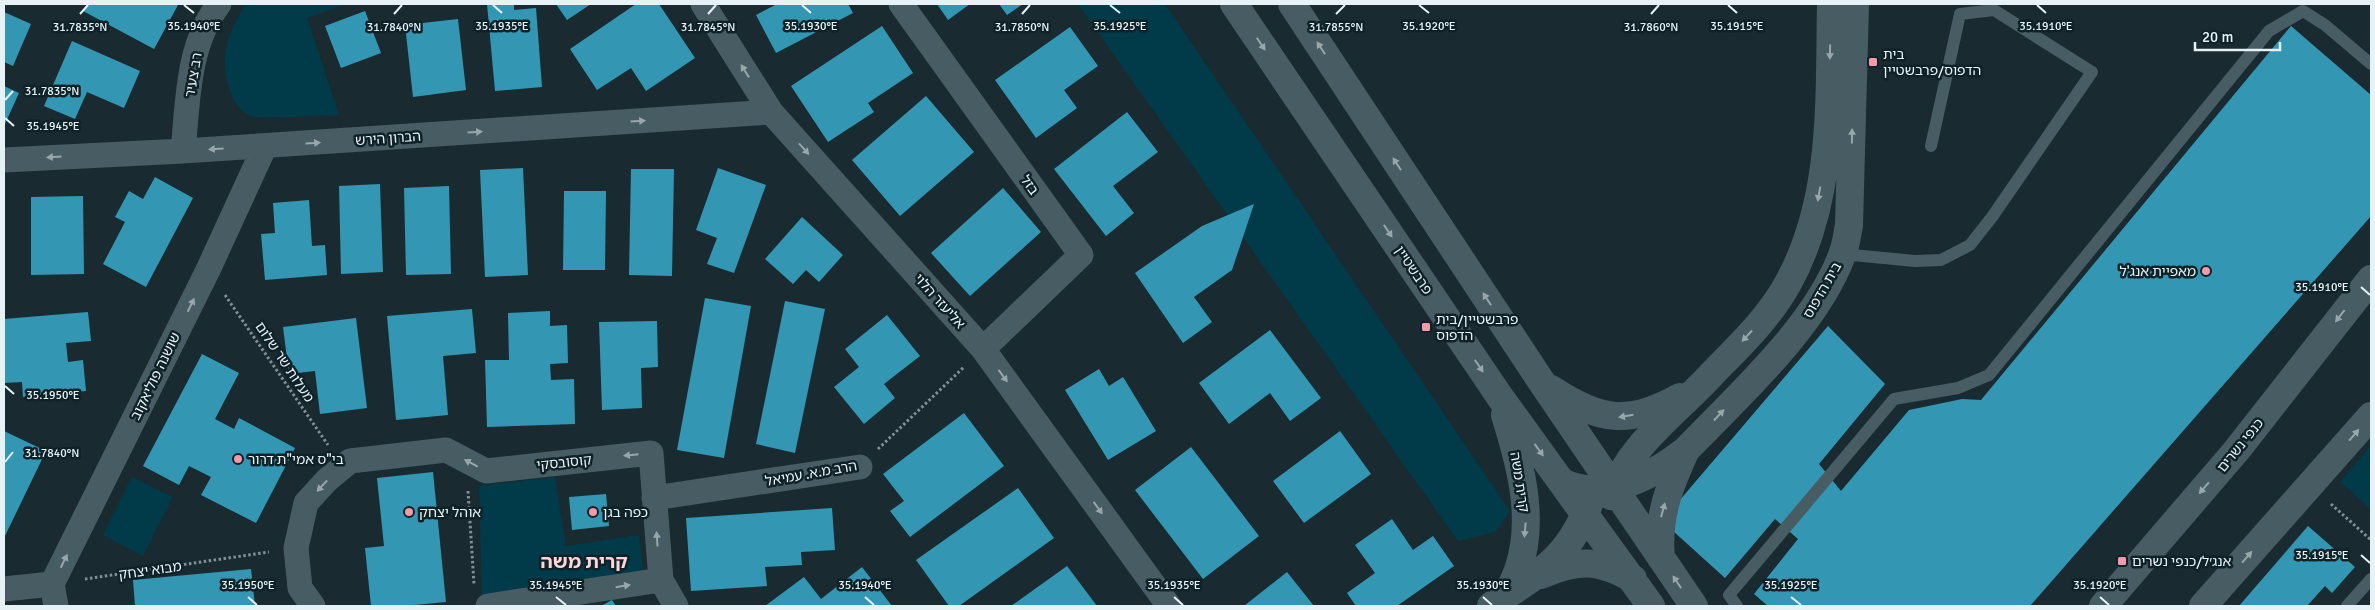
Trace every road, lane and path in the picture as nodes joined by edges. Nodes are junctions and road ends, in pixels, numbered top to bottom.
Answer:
1 (219, 4) edge
2 (703, 4) edge
3 (901, 4) edge
4 (1234, 4) edge
5 (1292, 4) edge
6 (1831, 4) edge
7 (1855, 4) edge
8 (2371, 64) edge
9 (771, 112) junction
10 (265, 146) junction
11 (1931, 146) dead end
12 (183, 152) junction
13 (4, 160) edge
14 (1842, 254) junction
15 (208, 270) junction
16 (2371, 278) edge
17 (983, 349) junction
18 (1543, 384) junction
19 (1703, 384) junction
20 (1500, 397) junction
21 (2371, 416) edge
22 (1686, 450) junction
23 (466, 460) junction
24 (343, 467) junction
25 (860, 467) joint
26 (654, 498) junction
27 (1598, 498) junction
28 (2328, 501) dead end
29 (1603, 536) junction
30 (2371, 540) edge
31 (296, 548) junction
32 (1661, 558) junction
33 (1533, 578) junction
34 (2371, 578) edge
35 (661, 580) junction
36 (1634, 580) junction
37 (4, 589) edge
38 (54, 595) edge
39 (481, 596) edge
40 (1499, 601) edge
41 (313, 606) edge
42 (676, 606) edge
43 (1169, 606) edge
44 (1651, 606) edge
45 (1694, 606) edge
46 (1737, 606) edge
47 (2103, 606) edge
48 (2203, 606) edge
49 (2347, 606) edge

1 - 12 street, רב צעיר
9 -> 2 street, אליעזר הלוי
3 - 17 street, בזל
4 -> 20 street, פרבשטיין
18 -> 5 street
6 -> 19 street
14 -> 7 street, בית הדפוס
8 - 46 lane
10 -> 9 street, הברון הירש
9 -> 17 street, אליעזר הלוי
10 -> 12 street, הברון הירש
10 - 15 street, שושנה פוליאקוב
11 - 14 lane
12 -> 13 street, הברון הירש
22 -> 14 street, בית הדפוס
15 - 24 path, מעלות שר שלום
38 -> 15 street, שושנה פוליאקוב
16 -> 47 street, כנפי נשרים
17 - 25 path, הרב מ.א. עמיאל
17 -> 43 street, אליעזר הלוי
19 -> 18 street
18 - 27 street
19 - 27 street
20 -> 27 street, פרבשטיין
20 -> 40 street, קרית משה
48 -> 21 street
22 - 27 street, בית הדפוס
32 -> 22 street
23 - 24 street, קוסובסקי
26 -> 23 street, קוסובסקי
23 - 39 path
24 -> 31 street, קוסובסקי
25 - 26 street, הרב מ.א. עמיאל
35 -> 26 street, קוסובסקי
27 - 29 street
27 - 29 street
27 - 32 street
27 - 33 street, קרית משה
28 - 30 path
29 - 36 street
31 - 38 path, מבוא יצחק
31 - 41 street, קוסובסקי
45 -> 32 street
33 - 36 street
33 - 40 street, קרית משה
34 - 49 lane
39 -> 35 street
35 - 42 street
36 - 44 street
37 - 38 street

